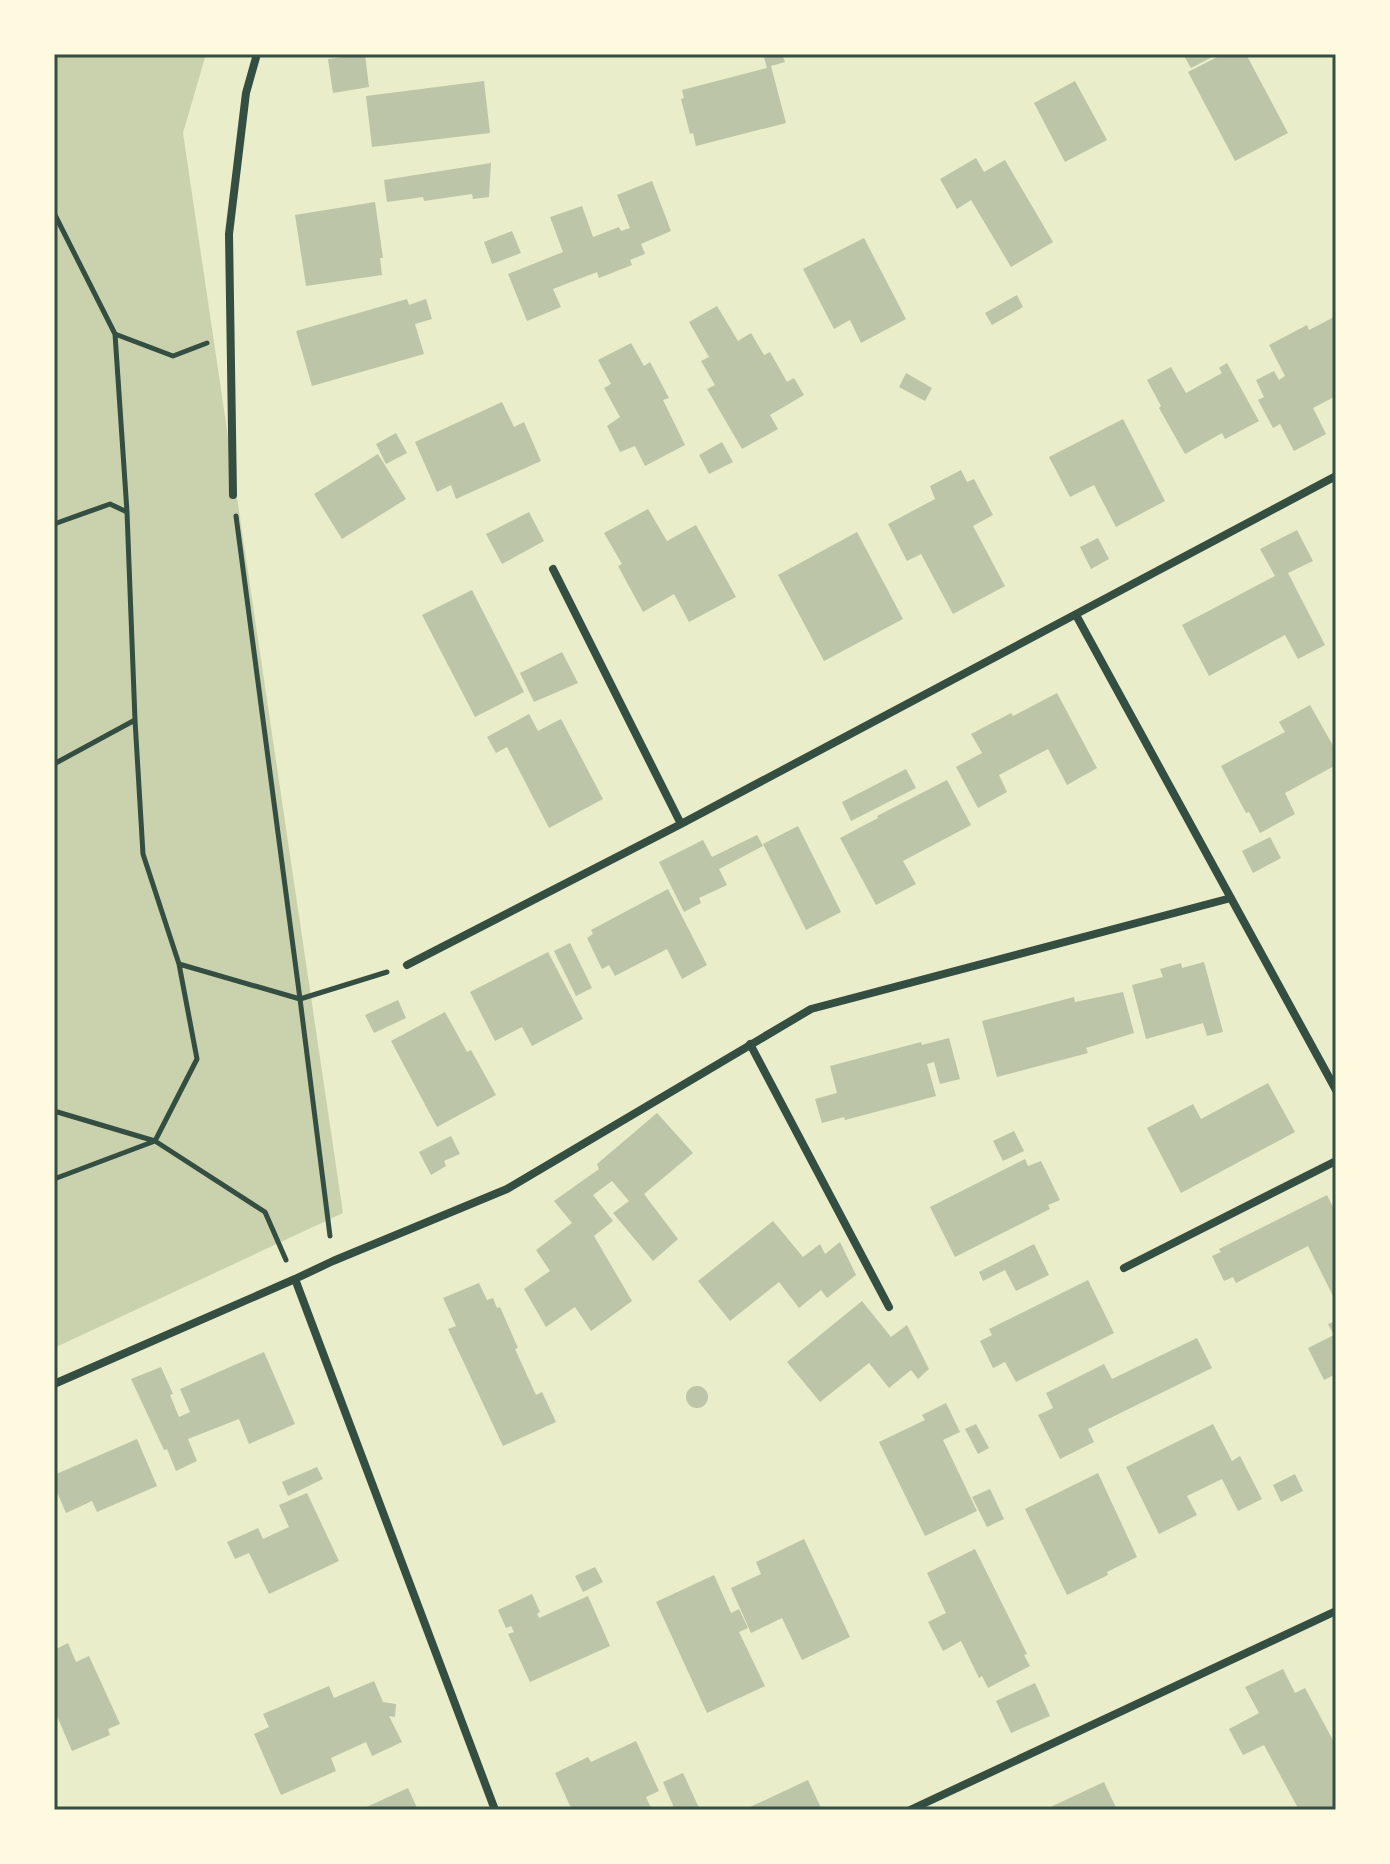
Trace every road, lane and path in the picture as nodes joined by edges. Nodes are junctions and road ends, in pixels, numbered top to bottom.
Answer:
1 (257, 54) edge
2 (54, 213) edge
3 (115, 334) junction
4 (231, 335) junction
5 (1336, 476) edge
6 (233, 495) joint
7 (127, 512) junction
8 (54, 524) edge
9 (553, 569) dead end
10 (1076, 615) junction
11 (135, 720) junction
12 (54, 764) edge
13 (681, 824) junction
14 (1231, 898) junction
15 (179, 964) junction
16 (407, 965) joint
17 (300, 999) junction
18 (750, 1044) junction
19 (1336, 1090) edge
20 (54, 1111) edge
21 (155, 1141) junction
22 (1336, 1161) edge
23 (54, 1179) edge
24 (333, 1261) junction
25 (1124, 1268) dead end
26 (295, 1279) junction
27 (889, 1307) dead end
28 (54, 1384) edge
29 (1336, 1611) edge
30 (495, 1810) edge
31 (910, 1810) edge

1 - 4 street
2 - 3 path
3 - 4 path
3 - 7 path
4 - 6 street
5 - 10 street
6 - 17 path
7 - 8 path
7 - 11 path
9 - 13 street
10 - 13 street
10 - 14 street
11 - 12 path
11 - 15 path
13 - 16 street
14 - 18 street
14 - 19 street
15 - 17 path
15 - 21 path
16 - 17 path
17 - 24 path
18 - 24 street
18 - 27 street
20 - 21 path
21 - 23 path
21 - 26 path
22 - 25 street
24 - 26 street
26 - 28 street
26 - 30 street
29 - 31 street

